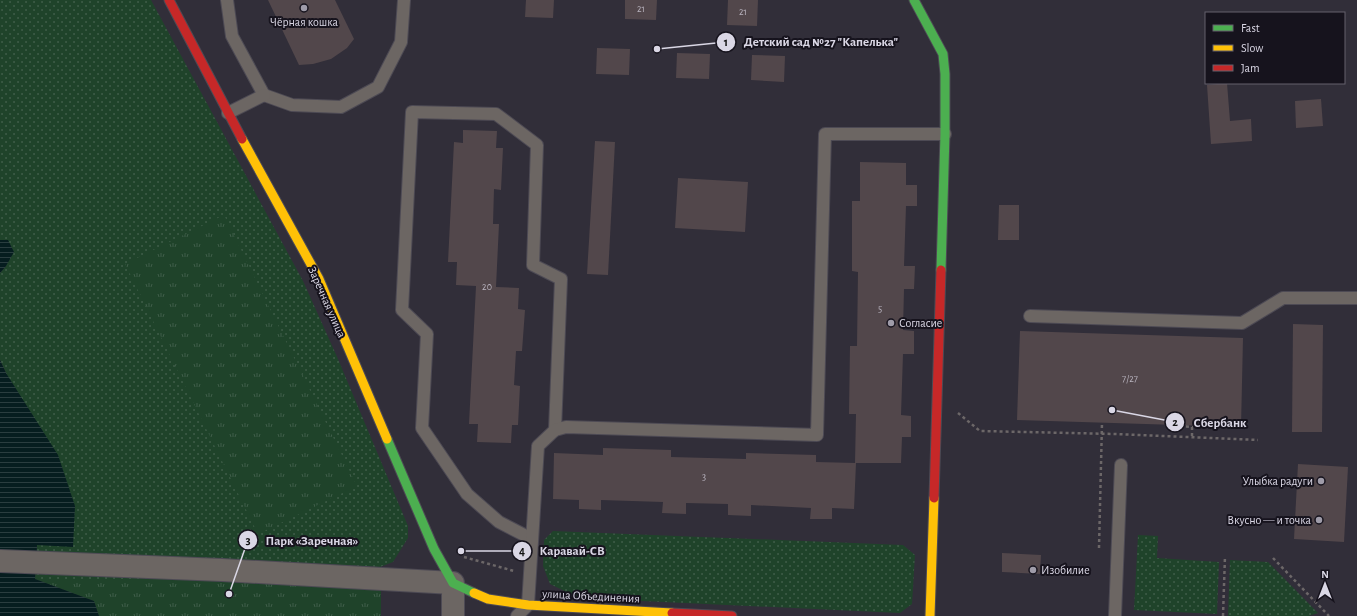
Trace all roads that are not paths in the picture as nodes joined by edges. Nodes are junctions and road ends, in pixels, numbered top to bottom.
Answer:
1 (169, 0) edge
2 (227, 0) edge
3 (404, 0) edge
4 (914, 0) edge
5 (264, 95) junction
6 (228, 113) junction
7 (946, 134) junction
8 (1357, 298) edge
9 (1030, 316) dead end
10 (555, 430) junction
11 (1121, 465) dead end
12 (532, 539) junction
13 (0, 561) edge
14 (453, 583) junction
15 (528, 605) junction
16 (569, 611) edge
17 (453, 616) edge
18 (517, 616) edge
19 (732, 616) edge
20 (930, 616) edge
21 (1114, 616) edge

1 - 6 street, Заречная улица
2 - 5 lane
3 - 5 lane
4 - 7 street
5 - 6 lane
6 - 14 street, Заречная улица
7 - 10 lane
7 - 20 street
8 - 9 lane
10 - 12 lane
10 - 12 lane
11 - 21 lane
12 - 15 lane
13 - 14 street
14 - 15 street, улица Объединения
14 - 17 street, Заречная улица
15 - 16 street, улица Объединения
15 - 18 lane
16 - 19 street, улица Объединения

